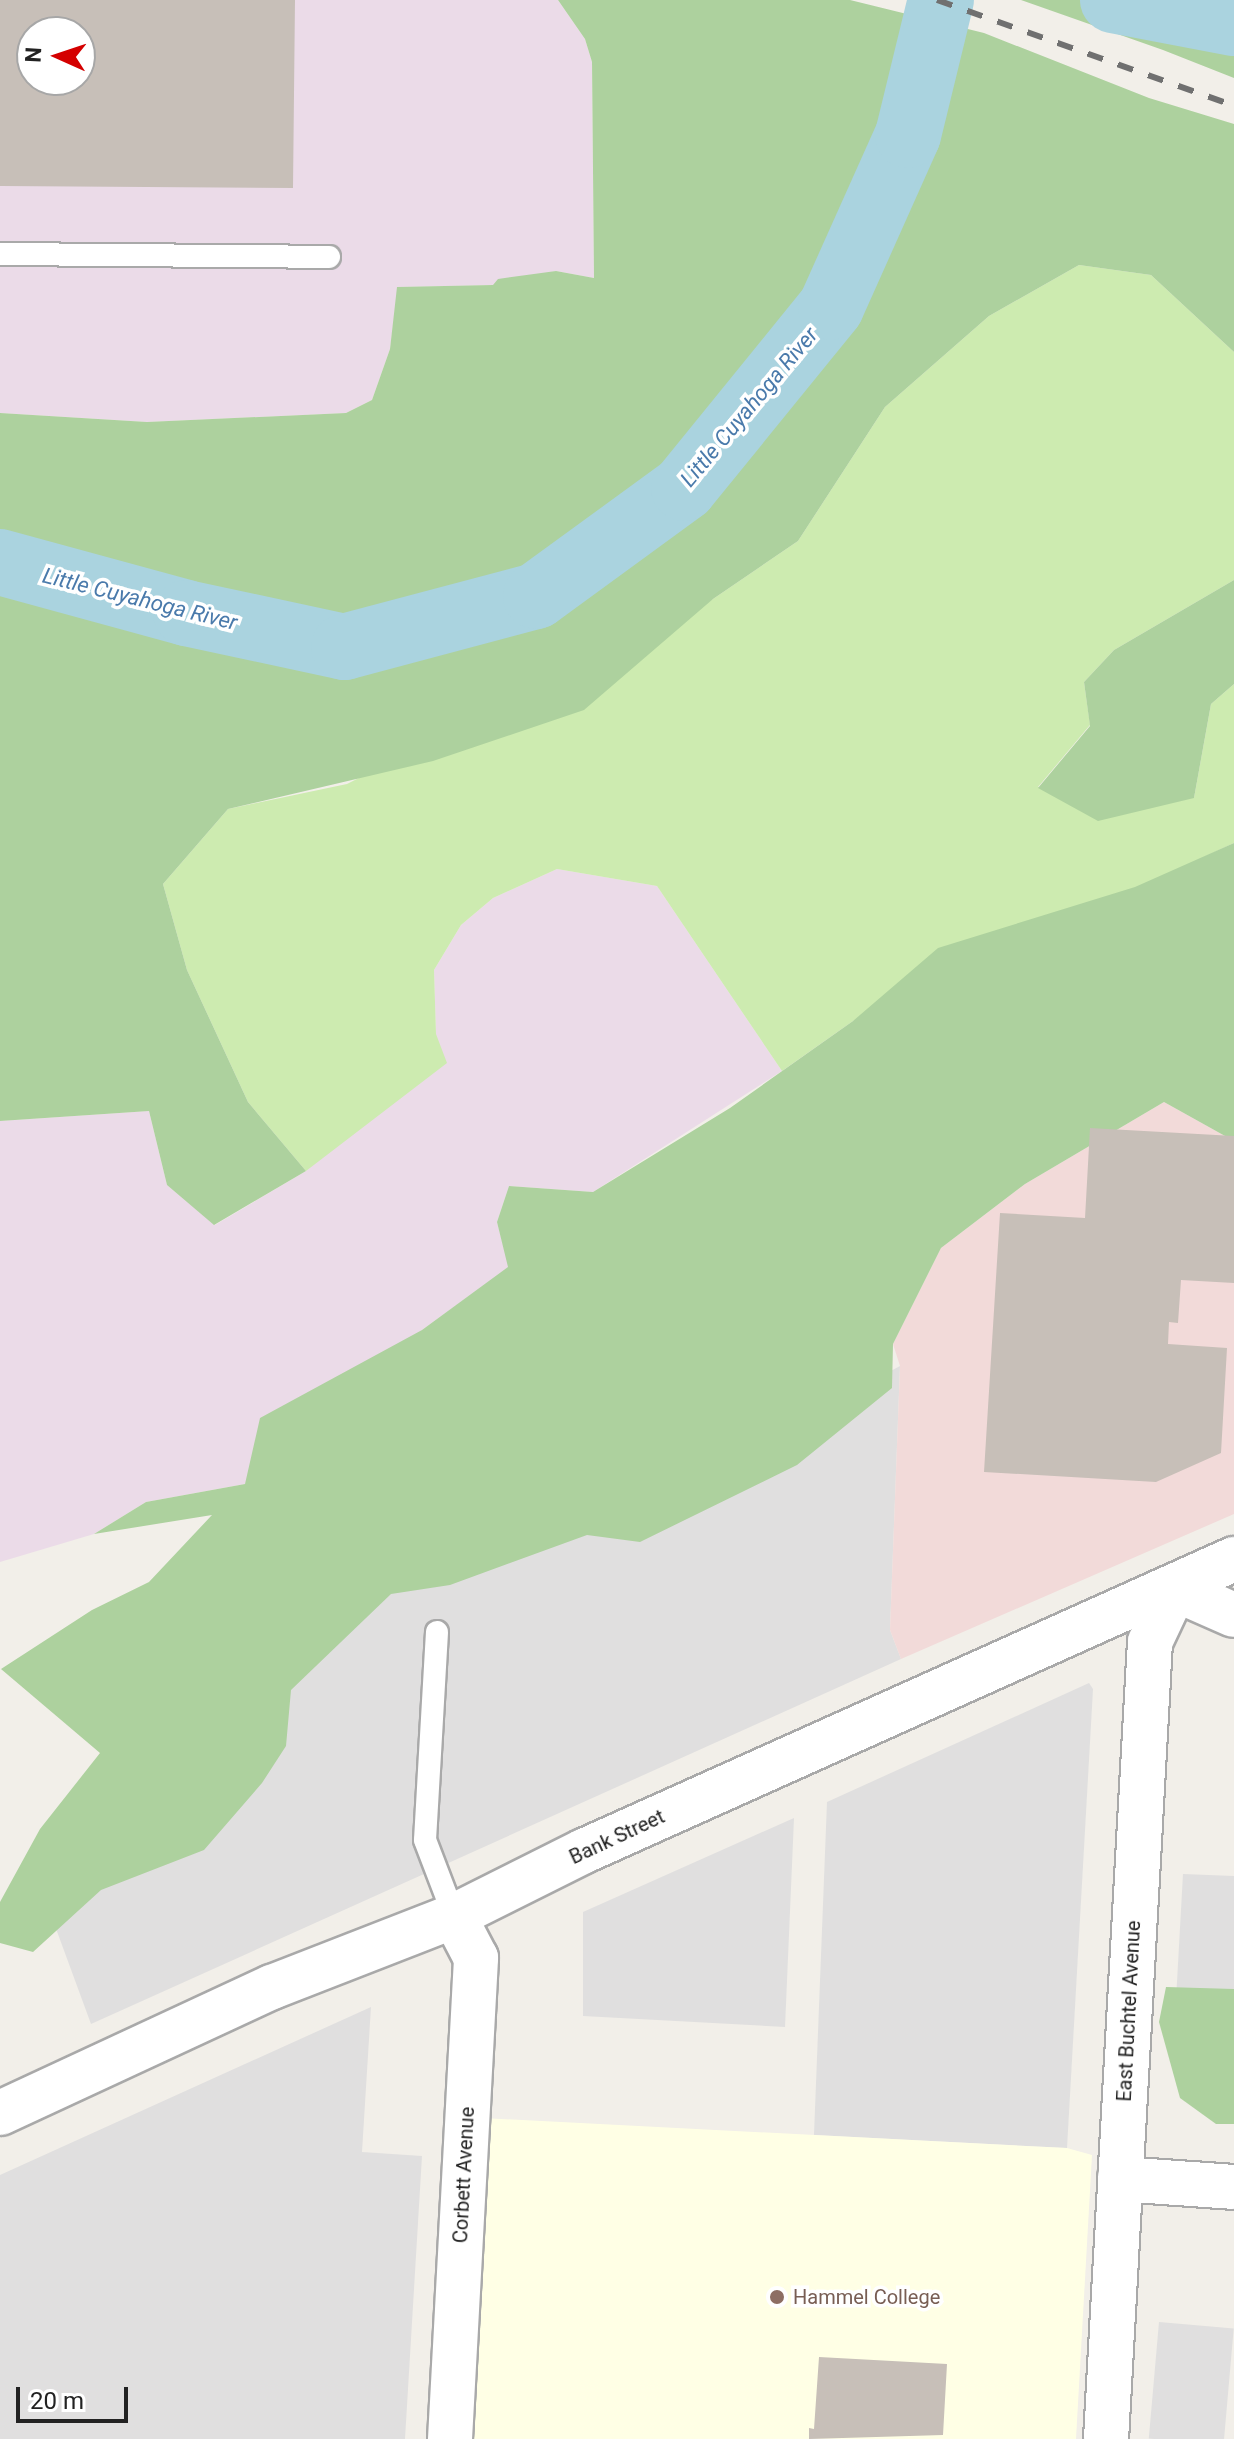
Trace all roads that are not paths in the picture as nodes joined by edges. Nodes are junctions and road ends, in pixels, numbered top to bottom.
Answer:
1 (0, 254) edge
2 (329, 257) dead end
3 (1234, 1559) edge
4 (1175, 1589) junction
5 (1234, 1615) edge
6 (437, 1632) dead end
7 (454, 1916) junction
8 (0, 2113) edge
9 (1120, 2179) junction
10 (1234, 2187) edge
11 (450, 2439) edge
12 (1106, 2439) edge

1 - 2 lane
3 - 4 street, Bank Street
4 - 5 street
4 - 7 street, Bank Street
4 - 9 street, East Buchtel Avenue
6 - 7 lane
7 - 8 street, Bank Street
7 - 11 street, Corbett Avenue
9 - 10 street
9 - 12 street, East Buchtel Avenue

